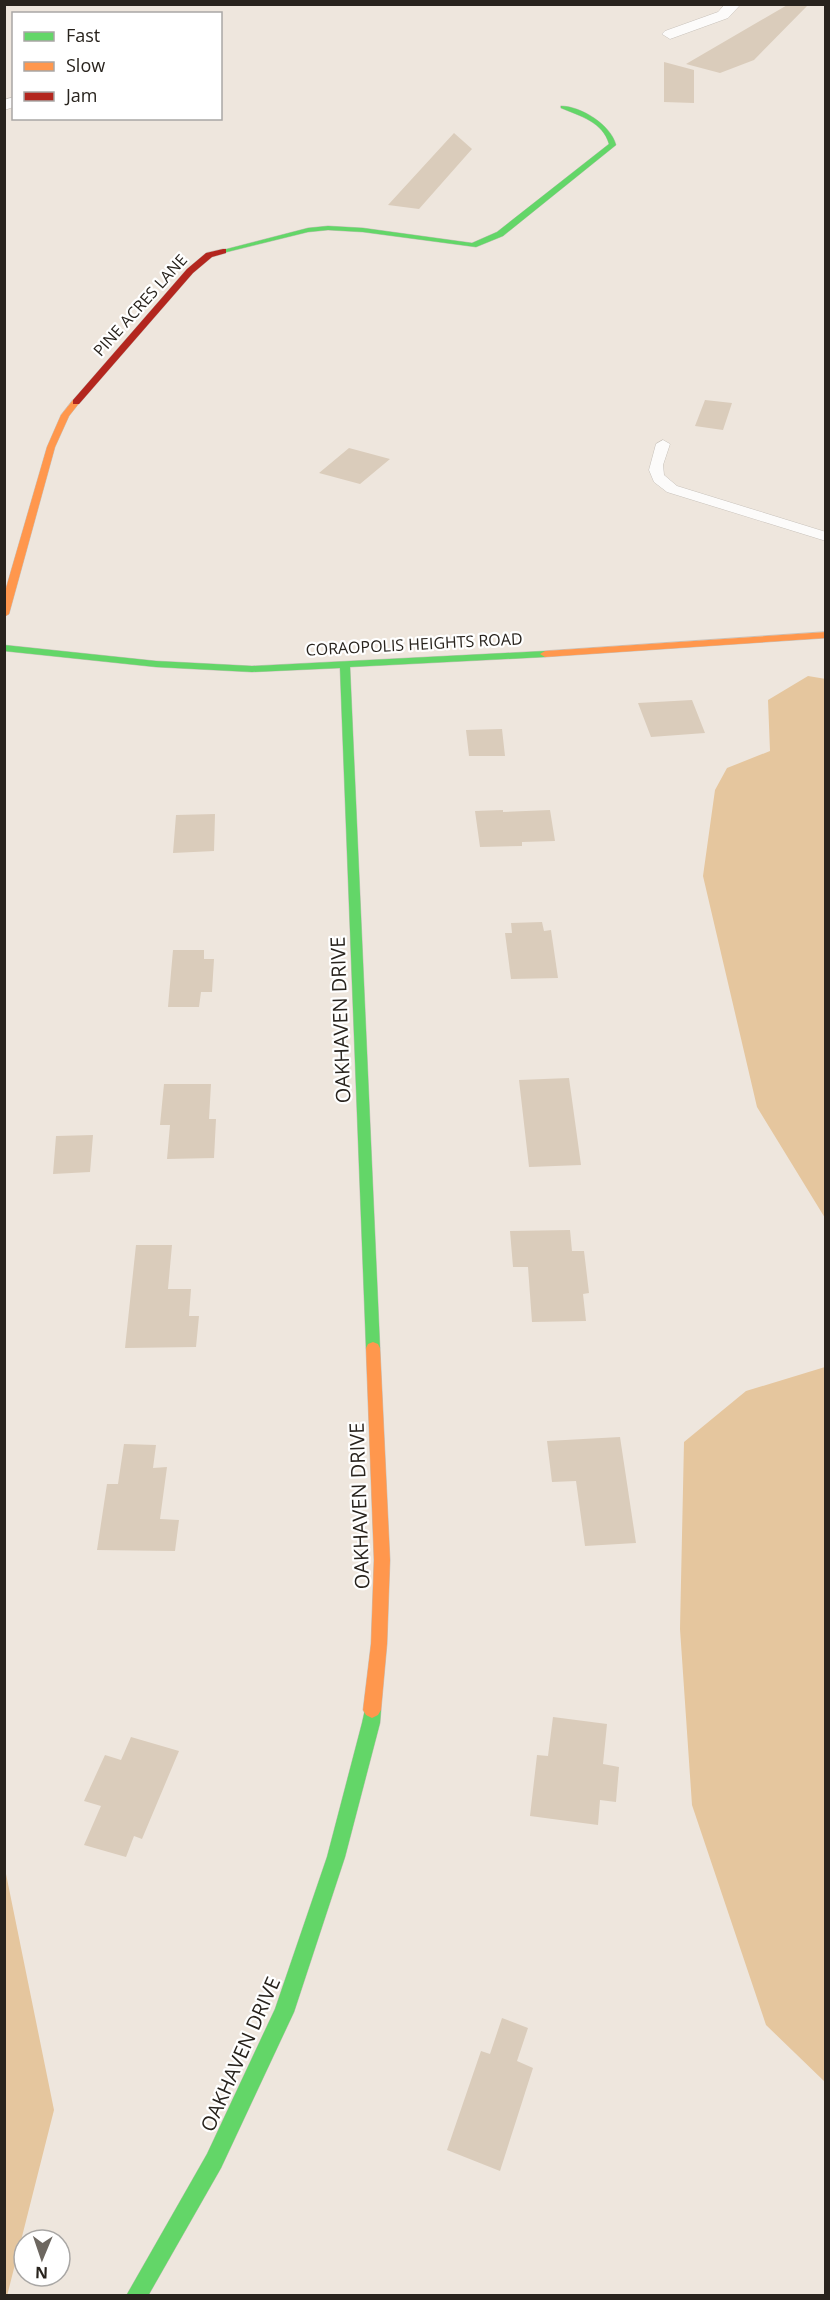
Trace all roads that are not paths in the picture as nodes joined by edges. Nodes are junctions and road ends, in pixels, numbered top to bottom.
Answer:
1 (734, 4) edge
2 (670, 34) dead end
3 (563, 107) dead end
4 (663, 444) dead end
5 (825, 537) edge
6 (4, 614) edge
7 (825, 635) edge
8 (4, 648) edge
9 (345, 665) junction
10 (136, 2295) edge

1 - 2 street
3 - 6 street, PINE ACRES LANE
4 - 5 lane
7 - 9 street, CORAOPOLIS HEIGHTS ROAD
8 - 9 street, CORAOPOLIS HEIGHTS ROAD
9 - 10 street, OAKHAVEN DRIVE

